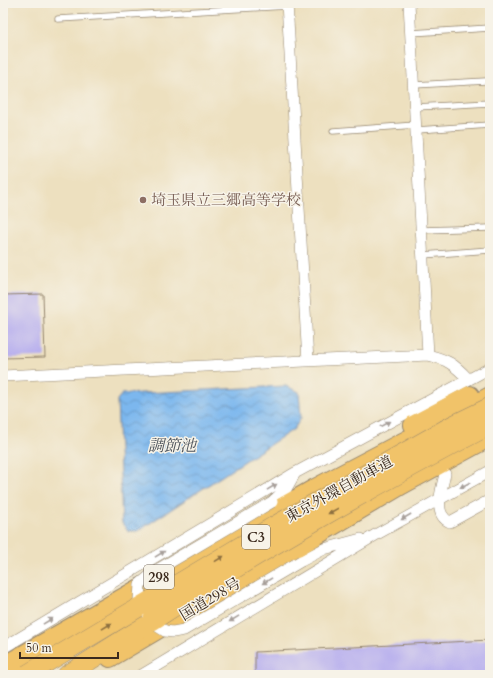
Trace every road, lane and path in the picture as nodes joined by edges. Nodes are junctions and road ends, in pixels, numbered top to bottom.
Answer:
1 (409, 3) edge
2 (287, 4) edge
3 (58, 19) dead end
4 (490, 28) edge
5 (411, 33) junction
6 (486, 81) dead end
7 (414, 85) junction
8 (490, 103) edge
9 (416, 107) junction
10 (490, 125) edge
11 (417, 127) junction
12 (333, 131) dead end
13 (490, 228) edge
14 (422, 230) junction
15 (490, 250) edge
16 (423, 255) junction
17 (428, 355) junction
18 (308, 361) junction
19 (490, 368) edge
20 (3, 376) edge
21 (468, 379) junction
22 (490, 385) edge
23 (490, 396) edge
24 (490, 406) edge
25 (490, 425) edge
26 (490, 437) edge
27 (490, 451) edge
28 (490, 471) edge
29 (295, 473) junction
30 (445, 474) junction
31 (315, 488) junction
32 (440, 498) junction
33 (490, 500) edge
34 (337, 524) junction
35 (377, 534) junction
36 (3, 648) edge
37 (68, 649) junction
38 (3, 666) edge
39 (13, 675) edge
40 (26, 675) edge
41 (67, 675) edge
42 (82, 675) edge
43 (142, 675) edge

1 - 5 street
2 - 3 lane
2 - 18 street
4 - 5 lane
5 - 7 street
6 - 7 lane
7 - 9 street
8 - 9 lane
9 - 11 street
10 - 11 lane
11 - 12 lane
11 - 14 street
13 - 14 lane
14 - 16 street
15 - 16 lane
16 - 17 street
17 - 18 street
17 - 21 street
18 - 20 street
19 - 21 street
29 -> 21 street
22 - 31 highway, 298
23 - 31 highway, 298
37 -> 24 highway, 東京外環自動車道 / C3, bridge
25 -> 41 highway, 東京外環自動車道 / C3, bridge
26 - 34 highway, 国道298号
27 - 30 highway, 国道298号
28 -> 32 street
35 -> 29 street, bridge
36 -> 29 street
30 - 32 street
30 - 34 highway, 国道298号
31 - 38 highway, 298
32 - 33 street
32 -> 35 street
34 - 42 highway, 国道298号
35 -> 43 street
37 - 39 highway, bridge
37 - 40 highway, 東京外環自動車道 / C3, bridge

